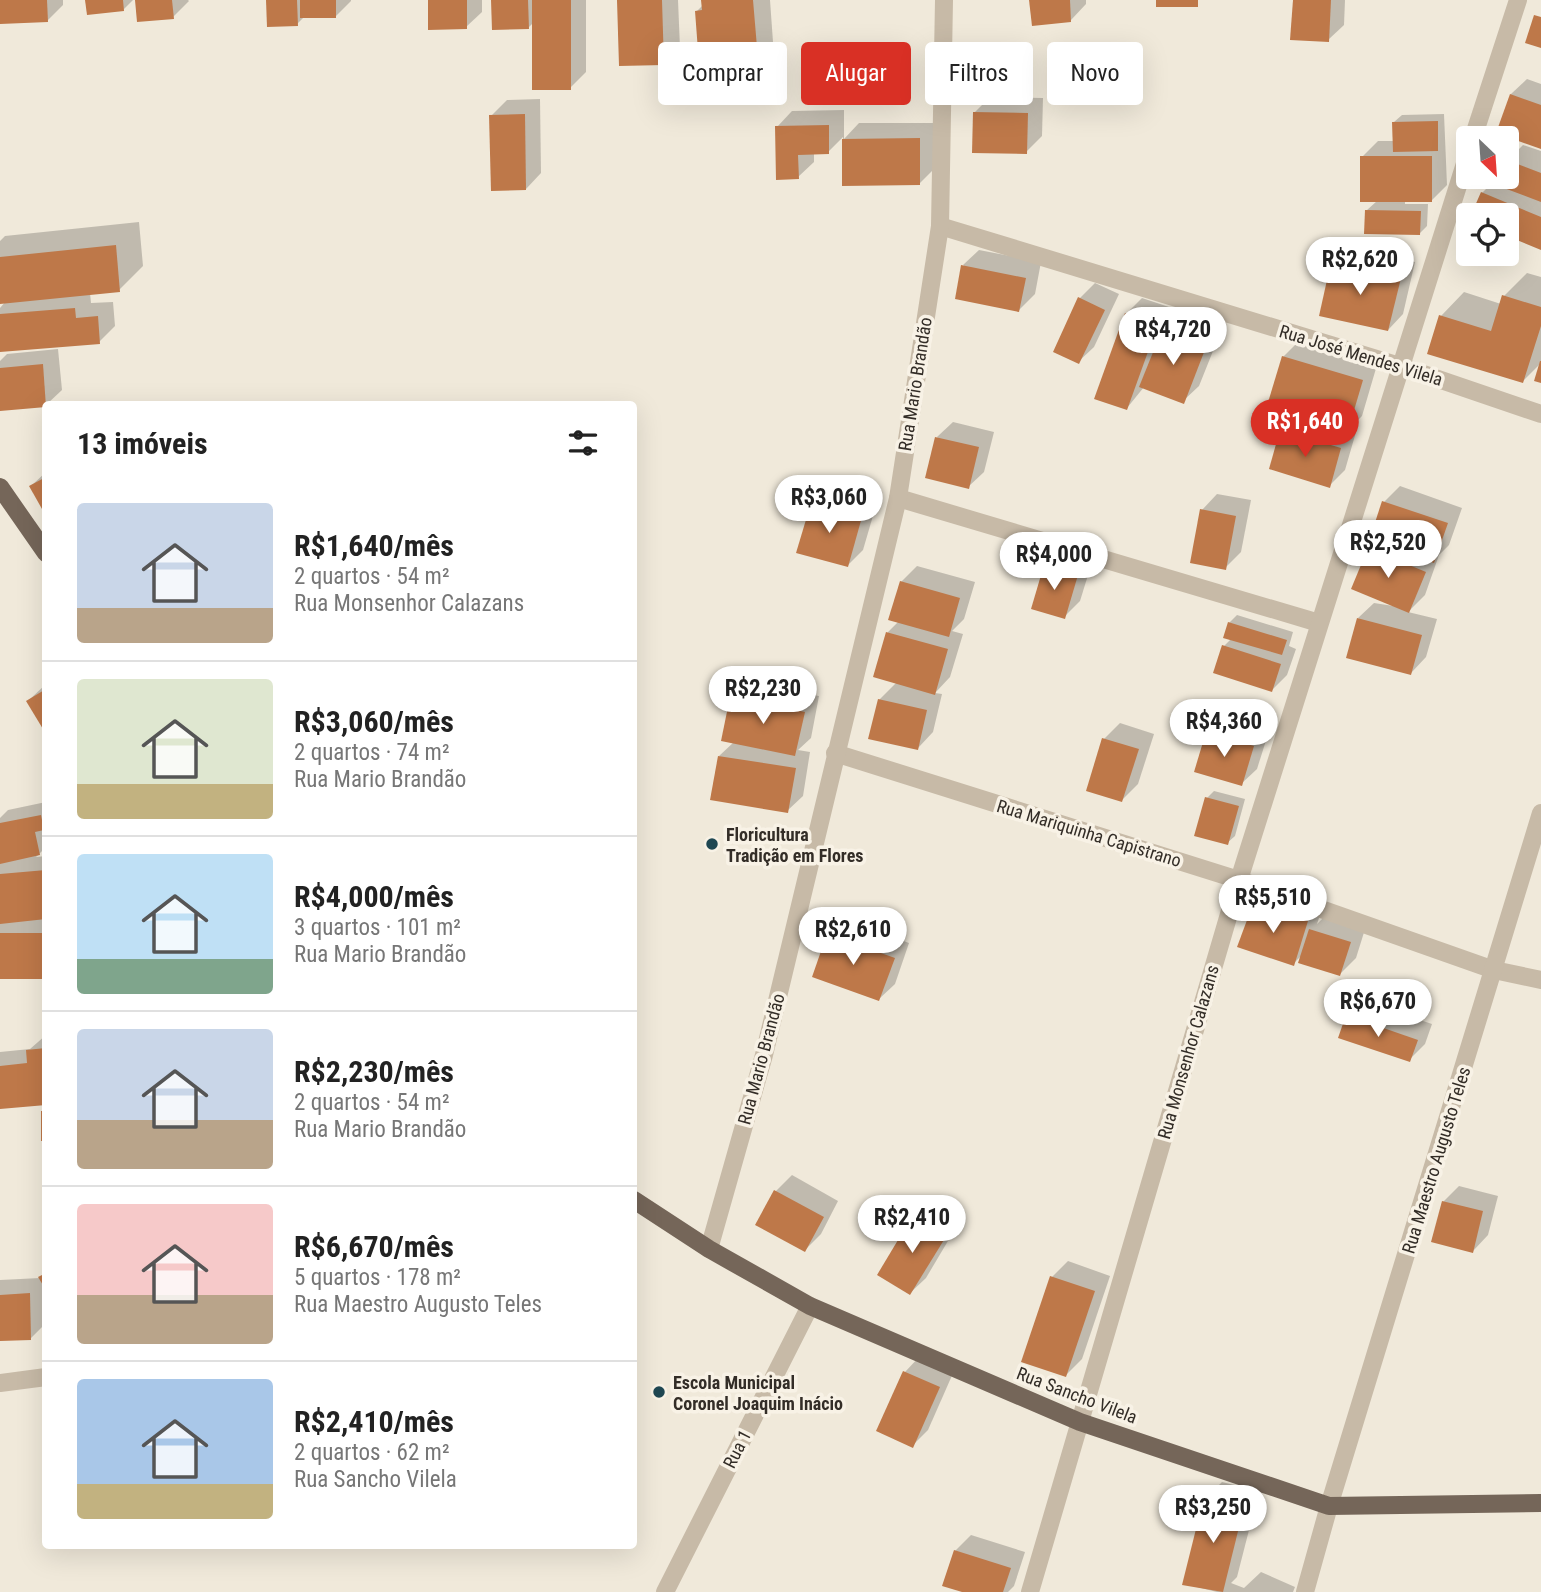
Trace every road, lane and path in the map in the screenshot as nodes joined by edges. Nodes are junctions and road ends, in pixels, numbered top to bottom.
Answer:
1 (944, 0) edge
2 (1518, 0) edge
3 (1477, 126) edge
4 (1457, 189) edge
5 (940, 226) junction
6 (1400, 366) junction
7 (1541, 414) edge
8 (0, 487) edge
9 (898, 498) junction
10 (42, 547) edge
11 (1319, 623) junction
12 (835, 753) junction
13 (1541, 813) edge
14 (1239, 880) junction
15 (1494, 970) junction
16 (1541, 980) edge
17 (637, 1202) edge
18 (709, 1249) junction
19 (810, 1306) junction
20 (42, 1378) edge
21 (0, 1383) edge
22 (1080, 1422) junction
23 (1541, 1503) edge
24 (1329, 1506) junction
25 (665, 1592) edge
26 (1030, 1592) edge
27 (1306, 1592) edge

1 - 5 street, Rua Mario Brandão
2 - 3 street
4 - 6 street, Rua Monsenhor Calazans
5 - 6 street, Rua José Mendes Vilela
5 - 9 street, Rua Mario Brandão
6 - 7 street, Rua José Mendes Vilela
6 - 11 street, Rua Monsenhor Calazans
8 - 10 main road
9 - 11 street
9 - 12 street, Rua Mario Brandão
11 - 14 street, Rua Monsenhor Calazans
12 - 14 street, Rua Mariquinha Capistrano
12 - 18 street, Rua Mario Brandão
13 - 15 street, Rua Maestro Augusto Teles
14 - 15 street, Rua Mariquinha Capistrano
14 - 22 street, Rua Monsenhor Calazans
15 - 16 street, Rua Mariquinha Capistrano
15 - 24 street, Rua Maestro Augusto Teles
17 - 18 main road, Rua Sancho Vilela
18 - 19 main road, Rua Sancho Vilela
19 - 22 main road, Rua Sancho Vilela
19 - 25 street, Rua 1
20 - 21 street
22 - 24 main road, Rua Sancho Vilela
22 - 26 street, Rua Monsenhor Calazans
23 - 24 main road, Rua Sancho Vilela
24 - 27 street, Rua Maestro Augusto Teles

